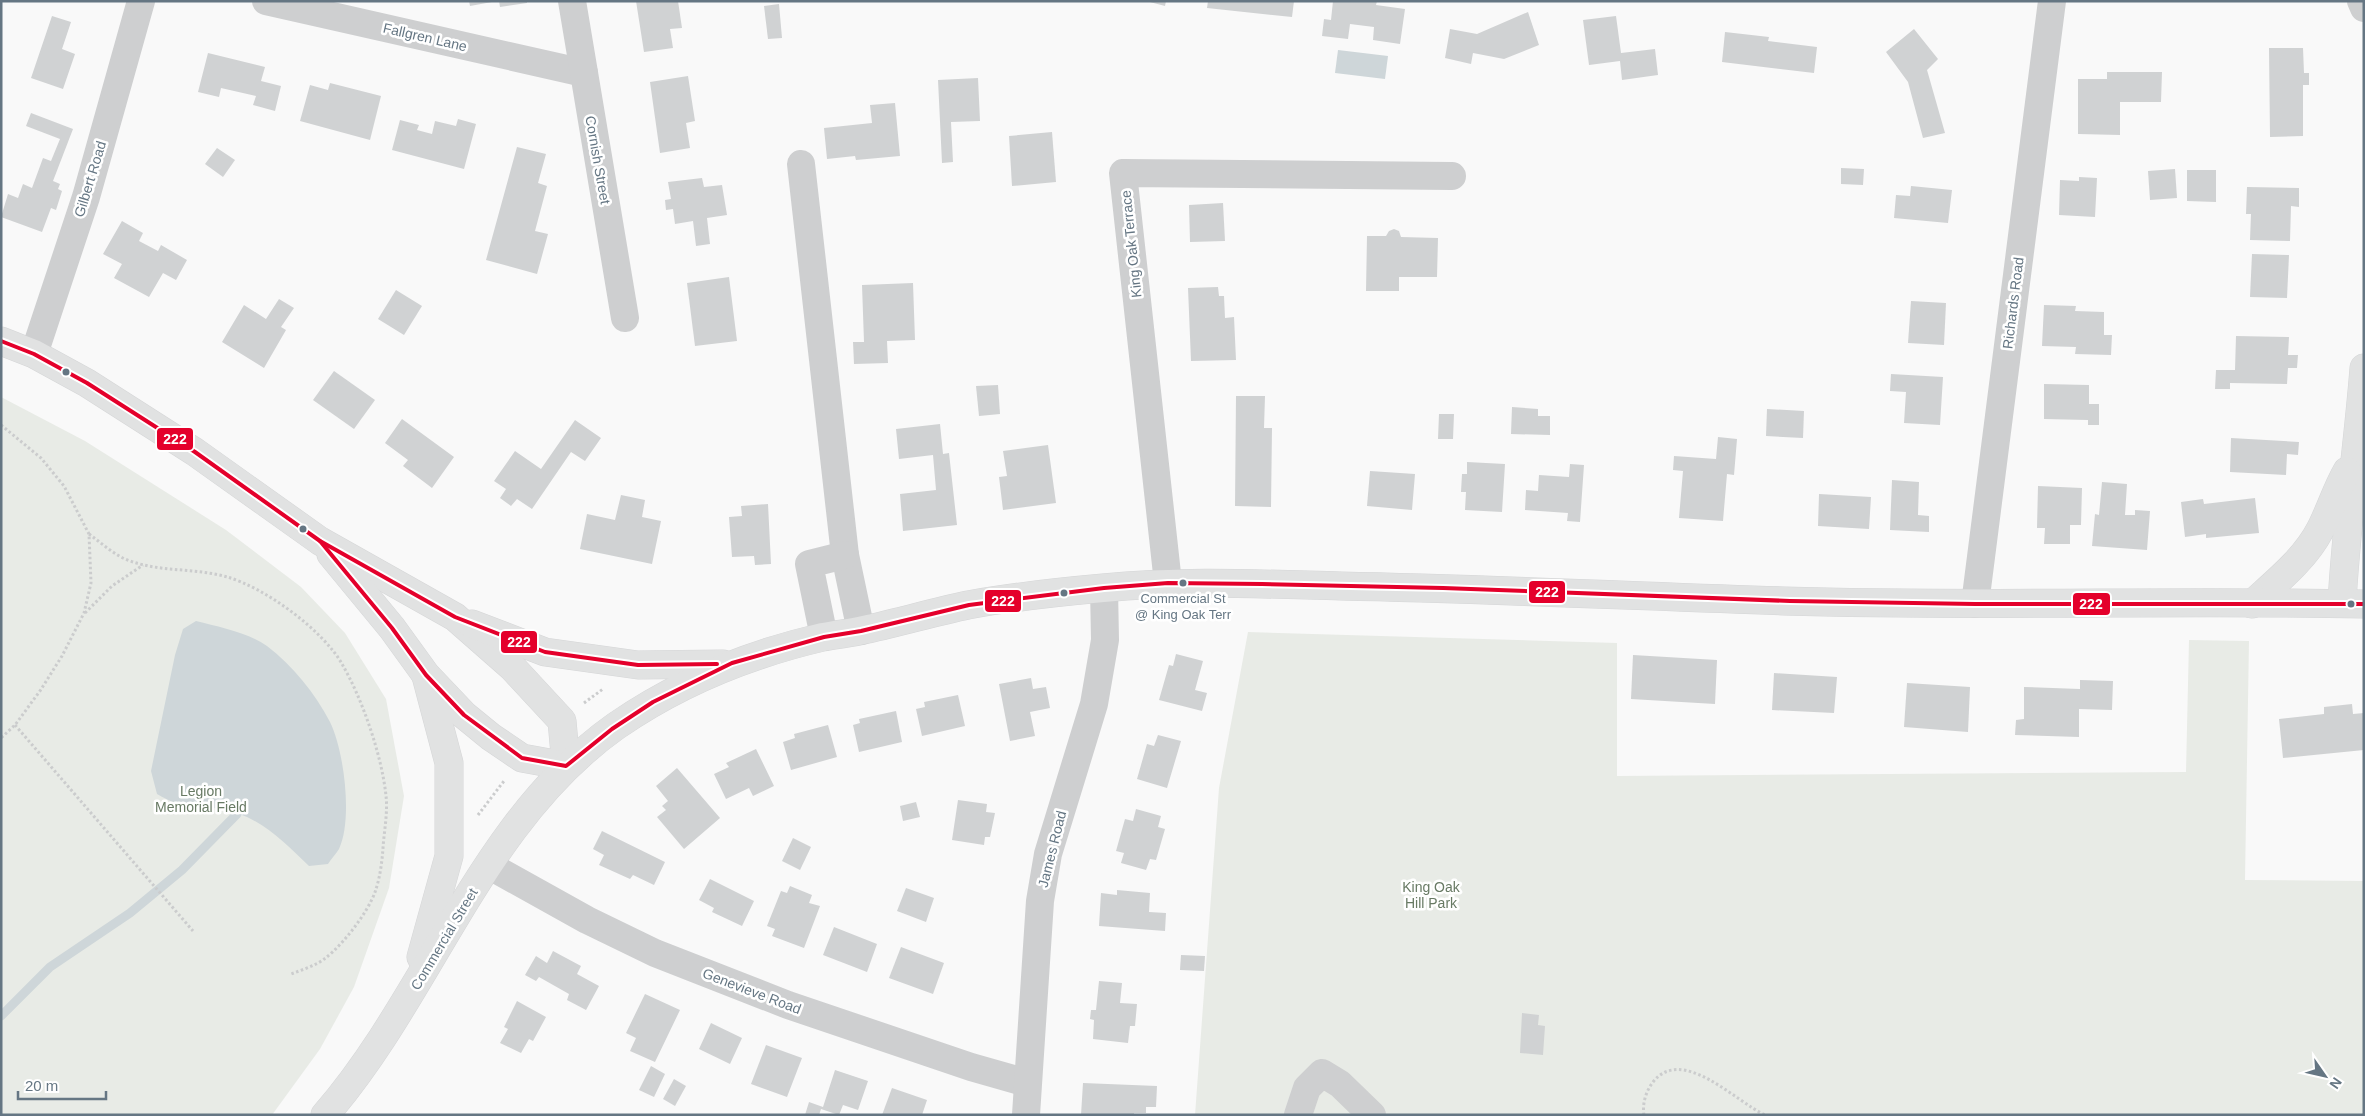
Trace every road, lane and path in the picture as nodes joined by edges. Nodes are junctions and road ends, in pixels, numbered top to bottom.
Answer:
1 (141, 1) edge
2 (266, 1) edge
3 (572, 1) edge
4 (2052, 1) edge
5 (2361, 1) edge
6 (2364, 8) edge
7 (584, 73) junction
8 (801, 164) dead end
9 (1452, 176) dead end
10 (625, 318) dead end
11 (1, 341) edge
12 (34, 354) junction
13 (2364, 368) edge
14 (1, 425) edge
15 (2360, 466) edge
16 (89, 534) junction
17 (320, 541) junction
18 (845, 555) junction
19 (144, 565) junction
20 (1168, 583) junction
21 (1104, 588) junction
22 (2344, 603) edge
23 (1975, 604) junction
24 (2252, 604) junction
25 (84, 613) junction
26 (455, 617) junction
27 (861, 631) junction
28 (824, 637) junction
29 (732, 663) junction
30 (426, 675) junction
31 (15, 724) junction
32 (1, 738) edge
33 (566, 766) junction
34 (508, 776) dead end
35 (472, 822) dead end
36 (490, 866) junction
37 (193, 931) dead end
38 (291, 974) dead end
39 (411, 993) junction
40 (1027, 1083) junction
41 (325, 1115) edge
42 (1026, 1115) edge
43 (1298, 1115) edge
44 (1372, 1115) edge
45 (1644, 1115) edge
46 (1765, 1115) edge

1 - 12 street, Gilbert Road
2 - 7 street, Fallgren Lane
3 - 7 street, Cornish Street
4 - 23 street, Richards Road
5 - 6 street
7 - 10 street, Cornish Street
8 - 18 street
9 - 20 street, King Oak Terrace
11 - 12 main road
12 - 17 main road
13 - 15 main road, Commercial Street
14 - 16 path
15 - 22 main road, Commercial Street
15 - 24 main road
16 - 19 path
16 - 25 path
17 - 26 main road
17 - 30 main road
18 - 27 street
18 - 28 street
19 - 25 path
19 - 38 path
20 - 21 main road, Commercial Street
20 - 23 main road, Commercial Street
21 - 27 main road, Commercial Street
21 - 40 street, James Road
22 - 24 main road, Commercial Street
23 - 24 main road, Commercial Street
25 - 31 path
26 - 29 main road
26 - 33 main road
27 - 28 main road, Commercial Street
28 - 29 main road, Commercial Street
29 - 33 main road, Commercial Street
30 - 33 main road
30 - 39 main road
31 - 32 path
31 - 37 path
33 - 36 main road, Commercial Street
34 - 35 path
36 - 39 main road, Commercial Street
36 - 40 street, Genevieve Road
39 - 41 main road, Commercial Street
40 - 42 street, James Road
43 - 44 street
45 - 46 path

